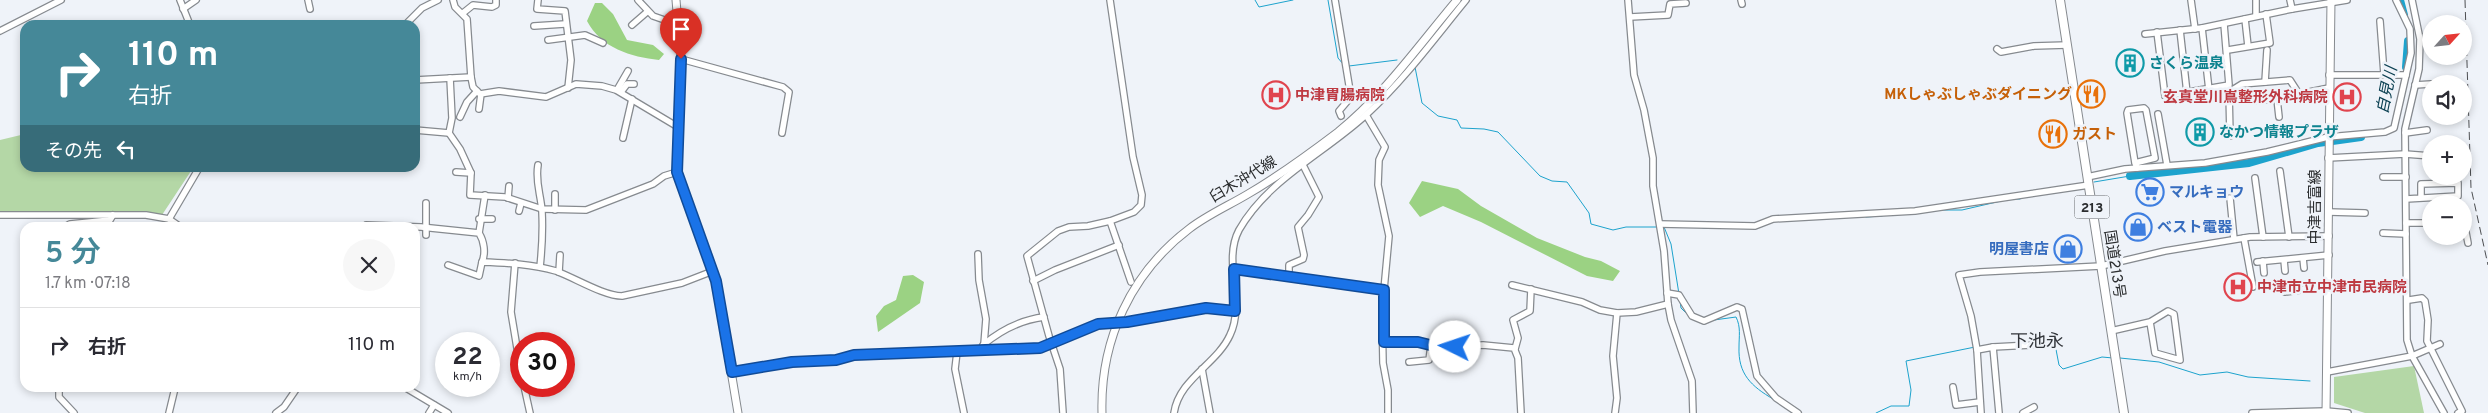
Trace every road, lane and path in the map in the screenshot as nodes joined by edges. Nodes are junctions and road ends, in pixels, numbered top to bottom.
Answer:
1 (61, 0) edge
2 (180, 0) edge
3 (196, 0) edge
4 (308, 0) edge
5 (438, 0) edge
6 (453, 0) edge
7 (496, 0) edge
8 (538, 0) edge
9 (638, 0) edge
10 (676, 0) edge
11 (1110, 0) edge
12 (1335, 0) edge
13 (1457, 0) edge
14 (1466, 0) edge
15 (1628, 0) edge
16 (2060, 0) edge
17 (2192, 0) edge
18 (2256, 0) edge
19 (2290, 0) edge
20 (2347, 0) edge
21 (2396, 0) edge
22 (2412, 0) edge
23 (2331, 1) edge
24 (483, 3) edge
25 (1686, 3) dead end
26 (2292, 8) junction
27 (183, 9) junction
28 (310, 9) dead end
29 (647, 12) junction
30 (463, 13) junction
31 (2266, 14) junction
32 (2416, 14) junction
33 (2256, 16) junction
34 (1630, 17) junction
35 (2404, 17) junction
36 (2245, 19) junction
37 (22, 20) edge
38 (188, 20) edge
39 (410, 20) edge
40 (20, 21) edge
41 (2380, 21) dead end
42 (565, 24) junction
43 (632, 24) dead end
44 (2224, 24) junction
45 (679, 25) junction
46 (534, 26) dead end
47 (2198, 29) junction
48 (2180, 30) junction
49 (0, 31) edge
50 (2157, 32) junction
51 (2145, 34) dead end
52 (568, 37) junction
53 (548, 40) dead end
54 (602, 43) dead end
55 (2067, 45) junction
56 (2248, 46) junction
57 (1997, 49) dead end
58 (2228, 50) junction
59 (2267, 50) dead end
60 (681, 59) junction
61 (628, 71) dead end
62 (2384, 74) junction
63 (2406, 75) junction
64 (2329, 76) junction
65 (471, 77) junction
66 (450, 78) junction
67 (420, 80) edge
68 (2265, 82) junction
69 (634, 84) dead end
70 (2415, 85) junction
71 (2422, 85) edge
72 (568, 88) junction
73 (2329, 88) junction
74 (2209, 90) junction
75 (619, 91) junction
76 (479, 92) junction
77 (2187, 93) junction
78 (2299, 94) junction
79 (632, 99) junction
80 (2277, 99) junction
81 (2253, 101) dead end
82 (479, 109) dead end
83 (2158, 114) dead end
84 (1366, 115) junction
85 (1341, 116) dead end
86 (460, 117) dead end
87 (2279, 117) dead end
88 (678, 128) junction
89 (420, 130) edge
90 (2427, 130) dead end
91 (2405, 132) junction
92 (449, 133) junction
93 (782, 133) dead end
94 (2230, 136) dead end
95 (2328, 137) junction
96 (623, 138) dead end
97 (2405, 154) junction
98 (2422, 155) edge
99 (2328, 158) junction
100 (538, 165) dead end
101 (1303, 165) junction
102 (2136, 165) junction
103 (2167, 165) junction
104 (2280, 171) dead end
105 (197, 172) edge
106 (456, 172) dead end
107 (471, 172) junction
108 (677, 172) junction
109 (2406, 176) junction
110 (2383, 177) dead end
111 (2255, 178) dead end
112 (2088, 181) junction
113 (509, 186) dead end
114 (555, 194) dead end
115 (486, 195) junction
116 (2458, 195) edge
117 (508, 198) junction
118 (2230, 198) dead end
119 (2421, 198) joint
120 (2406, 199) junction
121 (426, 203) dead end
122 (521, 203) junction
123 (542, 209) junction
124 (555, 210) junction
125 (519, 211) dead end
126 (2329, 212) junction
127 (2365, 212) dead end
128 (0, 215) edge
129 (112, 215) junction
130 (169, 219) junction
131 (480, 219) junction
132 (492, 219) dead end
133 (1110, 221) junction
134 (90, 222) edge
135 (173, 222) edge
136 (2406, 223) junction
137 (2422, 223) edge
138 (1660, 224) junction
139 (420, 228) edge
140 (426, 228) junction
141 (479, 233) junction
142 (2383, 233) dead end
143 (2406, 234) junction
144 (426, 235) dead end
145 (2329, 236) junction
146 (2263, 237) junction
147 (2289, 237) junction
148 (2244, 238) junction
149 (2234, 239) junction
150 (1119, 245) junction
151 (978, 254) dead end
152 (560, 255) dead end
153 (2329, 256) junction
154 (2303, 258) junction
155 (2284, 260) junction
156 (482, 262) junction
157 (515, 263) junction
158 (448, 265) dead end
159 (2101, 266) junction
160 (540, 267) junction
161 (2304, 268) dead end
162 (1234, 269) junction
163 (713, 271) junction
164 (2284, 271) dead end
165 (559, 272) junction
166 (2264, 273) dead end
167 (1289, 278) junction
168 (1034, 281) junction
169 (1131, 282) dead end
170 (1512, 285) dead end
171 (2328, 286) junction
172 (2253, 287) dead end
173 (1384, 290) junction
174 (1531, 290) junction
175 (2285, 292) dead end
176 (1667, 293) junction
177 (2408, 300) junction
178 (1668, 304) junction
179 (1235, 311) junction
180 (1618, 313) junction
181 (1044, 317) junction
182 (1117, 322) junction
183 (2150, 322) junction
184 (2111, 331) junction
185 (514, 332) edge
186 (1384, 342) junction
187 (2440, 344) dead end
188 (1052, 345) junction
189 (1430, 346) junction
190 (1993, 346) junction
191 (2031, 346) dead end
192 (982, 347) junction
193 (2430, 348) junction
194 (1516, 349) junction
195 (1977, 350) junction
196 (956, 352) junction
197 (2412, 356) junction
198 (1408, 362) dead end
199 (1202, 369) junction
200 (732, 372) junction
201 (2327, 372) junction
202 (1953, 387) dead end
203 (58, 392) edge
204 (174, 392) edge
205 (294, 392) edge
206 (413, 392) edge
207 (526, 397) edge
208 (1980, 402) junction
209 (434, 405) junction
210 (2034, 407) dead end
211 (2326, 412) edge
212 (74, 413) edge
213 (169, 413) edge
214 (276, 413) edge
215 (429, 413) edge
216 (448, 413) edge
217 (530, 413) edge
218 (738, 413) edge
219 (964, 413) edge
220 (1063, 413) edge
221 (1102, 413) edge
222 (1174, 413) edge
223 (1210, 413) edge
224 (1388, 413) edge
225 (1520, 413) edge
226 (1615, 413) edge
227 (1693, 413) edge
228 (1798, 413) edge
229 (1981, 413) edge
230 (1999, 413) edge
231 (2023, 413) edge
232 (2124, 413) edge
233 (2252, 413) edge
234 (2348, 413) edge
235 (2444, 413) edge
236 (2458, 413) edge

1 - 37 street
2 - 27 street
3 - 27 street
4 - 28 street
5 - 39 street
6 - 30 street
7 - 24 street
8 - 42 street
9 - 29 street
10 - 45 main road
11 - 133 street
12 - 85 street
13 - 182 main road, 臼木沖代線
14 - 84 street
15 - 34 street
16 - 55 highway, 国道213号 / 213
17 - 47 street
18 - 33 street
19 - 26 street
20 - 23 street
21 - 35 street
22 - 32 street
23 - 26 street
23 - 64 main road, 中津吉富線
24 - 30 street
25 - 34 street
26 - 31 street
27 - 38 street
29 - 43 street
29 - 45 street
30 - 65 street
31 - 33 street
31 - 56 street
32 - 35 street
32 - 70 street
33 - 36 street
34 - 138 street
35 - 63 street
36 - 44 street
36 - 56 street
40 - 49 street
41 - 62 street
42 - 46 street
42 - 52 street
44 - 47 street
44 - 58 street
45 - 60 main road
47 - 48 street
47 - 74 street
48 - 50 street
48 - 77 street
50 - 51 street
50 - 77 street
52 - 53 street
52 - 54 street
52 - 72 street
55 - 57 street
55 - 112 highway, 国道213号 / 213
56 - 58 street
58 - 74 street
59 - 68 street
60 - 88 main road
60 - 93 street
61 - 75 street
62 - 63 street
62 - 64 street
63 - 95 street
64 - 73 main road, 中津吉富線
65 - 66 street
65 - 76 street
66 - 67 street
66 - 92 street
68 - 78 street
68 - 94 street
69 - 75 street
70 - 71 street
70 - 91 street
72 - 75 street
72 - 76 street
73 - 78 street
73 - 95 main road, 中津吉富線
74 - 77 street
75 - 79 street
76 - 82 street
76 - 86 street
78 - 80 street
79 - 88 street
79 - 96 street
80 - 81 street
80 - 87 street
83 - 103 street
84 - 101 street
84 - 173 street
88 - 108 main road
89 - 92 street
90 - 91 street
91 - 97 street
92 - 107 street
95 - 99 main road, 中津吉富線
95 - 103 street
97 - 98 street
97 - 99 street
97 - 109 street
99 - 126 main road, 中津吉富線
100 - 123 street
101 - 162 street
101 - 167 street
102 - 102 street
102 - 103 street
102 - 112 street
104 - 147 street
105 - 130 street
106 - 107 street
107 - 115 street
108 - 124 street
108 - 163 main road
109 - 110 street
109 - 120 street
111 - 146 street
112 - 138 street
112 - 159 highway, 国道213号 / 213
113 - 117 street
114 - 124 street
115 - 117 street
115 - 131 street
116 - 119 street
117 - 122 street
118 - 149 street
119 - 120 street
120 - 136 street
121 - 140 street
122 - 123 street
122 - 125 street
123 - 124 street
123 - 160 street
126 - 127 street
126 - 145 main road, 中津吉富線
128 - 129 street
129 - 130 street
129 - 134 street
130 - 135 street
131 - 132 street
131 - 141 street
133 - 150 street
133 - 168 street
136 - 137 street
136 - 143 street
138 - 176 street
139 - 140 street
140 - 141 street
140 - 144 street
141 - 156 street
142 - 143 street
143 - 177 street
145 - 147 street
145 - 153 main road, 中津吉富線
146 - 147 street
146 - 148 street
148 - 149 street
148 - 172 street
149 - 159 street
150 - 168 street
150 - 169 street
151 - 192 street
152 - 165 street
153 - 154 street
153 - 171 main road, 中津吉富線
154 - 155 street
154 - 161 street
155 - 164 street
155 - 166 street
156 - 157 street
156 - 158 street
157 - 160 street
157 - 185 street
159 - 184 highway, 国道213号 / 213
159 - 195 street
160 - 165 street
162 - 167 street
162 - 179 street
163 - 165 street
163 - 200 main road
167 - 173 street
168 - 181 street
170 - 174 street
171 - 175 street
171 - 201 main road, 中津吉富線
173 - 186 street
174 - 180 street
174 - 194 street
176 - 178 street
176 - 228 street
177 - 193 street
177 - 197 street
178 - 180 street
178 - 227 street
179 - 182 street
179 - 199 street
180 - 226 street
181 - 188 street
181 - 192 street
182 - 188 street
182 - 221 main road, 臼木沖代線
183 - 183 street
183 - 184 street
184 - 232 highway, 国道213号 / 213
186 - 189 street
186 - 224 street
187 - 193 street
188 - 192 street
188 - 220 street
189 - 194 street
189 - 198 street
190 - 191 street
190 - 195 street
190 - 230 street
192 - 196 street
193 - 197 street
193 - 236 street
194 - 225 street
195 - 208 street
196 - 200 street
196 - 219 street
197 - 201 street
197 - 235 street
199 - 222 street
199 - 223 street
200 - 218 main road
201 - 211 main road, 中津吉富線
202 - 208 street
203 - 212 street
204 - 213 street
205 - 214 street
206 - 209 street
207 - 217 street
208 - 229 street
209 - 215 street
209 - 216 street
210 - 231 street
211 - 233 street
211 - 234 street

